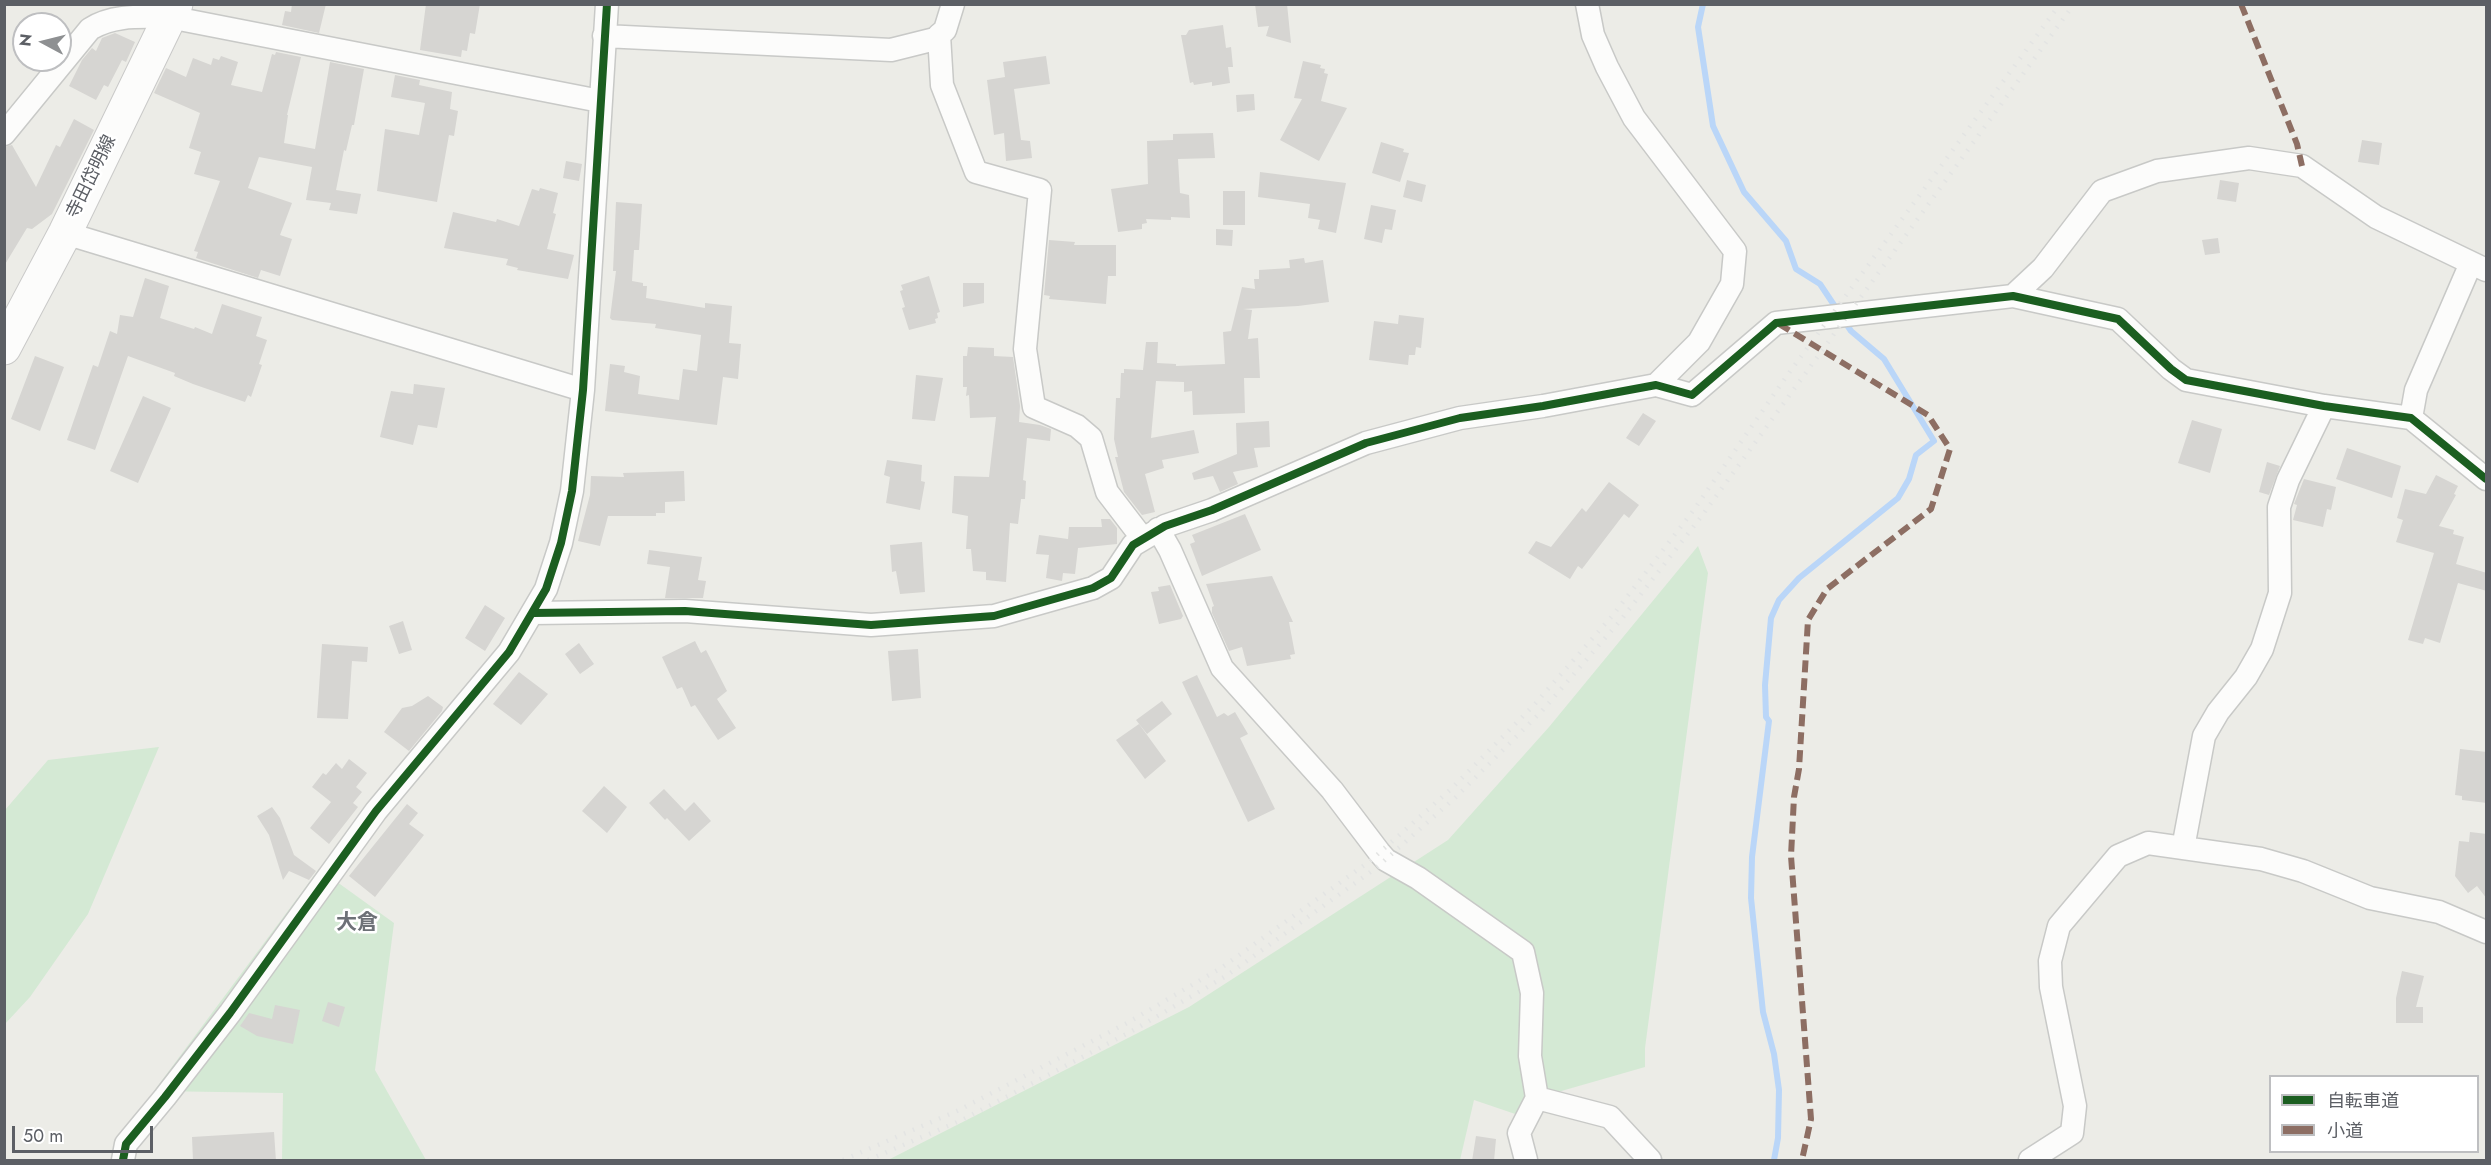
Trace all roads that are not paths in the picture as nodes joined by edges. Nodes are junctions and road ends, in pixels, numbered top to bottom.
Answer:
1 (607, 4) edge
2 (953, 4) edge
3 (1587, 4) edge
4 (172, 10) edge
5 (603, 36) junction
6 (939, 38) junction
7 (600, 101) junction
8 (4, 134) edge
9 (65, 232) junction
10 (2479, 266) edge
11 (2013, 296) junction
12 (4, 348) edge
13 (1656, 385) junction
14 (583, 390) junction
15 (2324, 406) junction
16 (2411, 418) junction
17 (2487, 479) edge
18 (1150, 534) junction
19 (533, 612) junction
20 (2183, 848) junction
21 (2487, 932) edge
22 (1537, 1098) junction
23 (123, 1161) edge
24 (1526, 1161) edge
25 (1650, 1161) edge
26 (2030, 1161) edge

1 - 5 street
2 - 6 street
3 - 13 street
4 - 7 street
4 - 8 street
4 - 9 main road, 寺田岱明線
5 - 6 street
5 - 7 street
6 - 18 street
7 - 14 street
9 - 12 main road, 寺田岱明線
9 - 14 street
10 - 11 street
10 - 16 street
11 - 13 street
11 - 15 street
13 - 18 street
14 - 19 street
15 - 16 street
15 - 20 street
16 - 17 street
18 - 19 street
18 - 22 street
19 - 23 street
20 - 21 street
20 - 26 street
22 - 24 street
22 - 25 street

